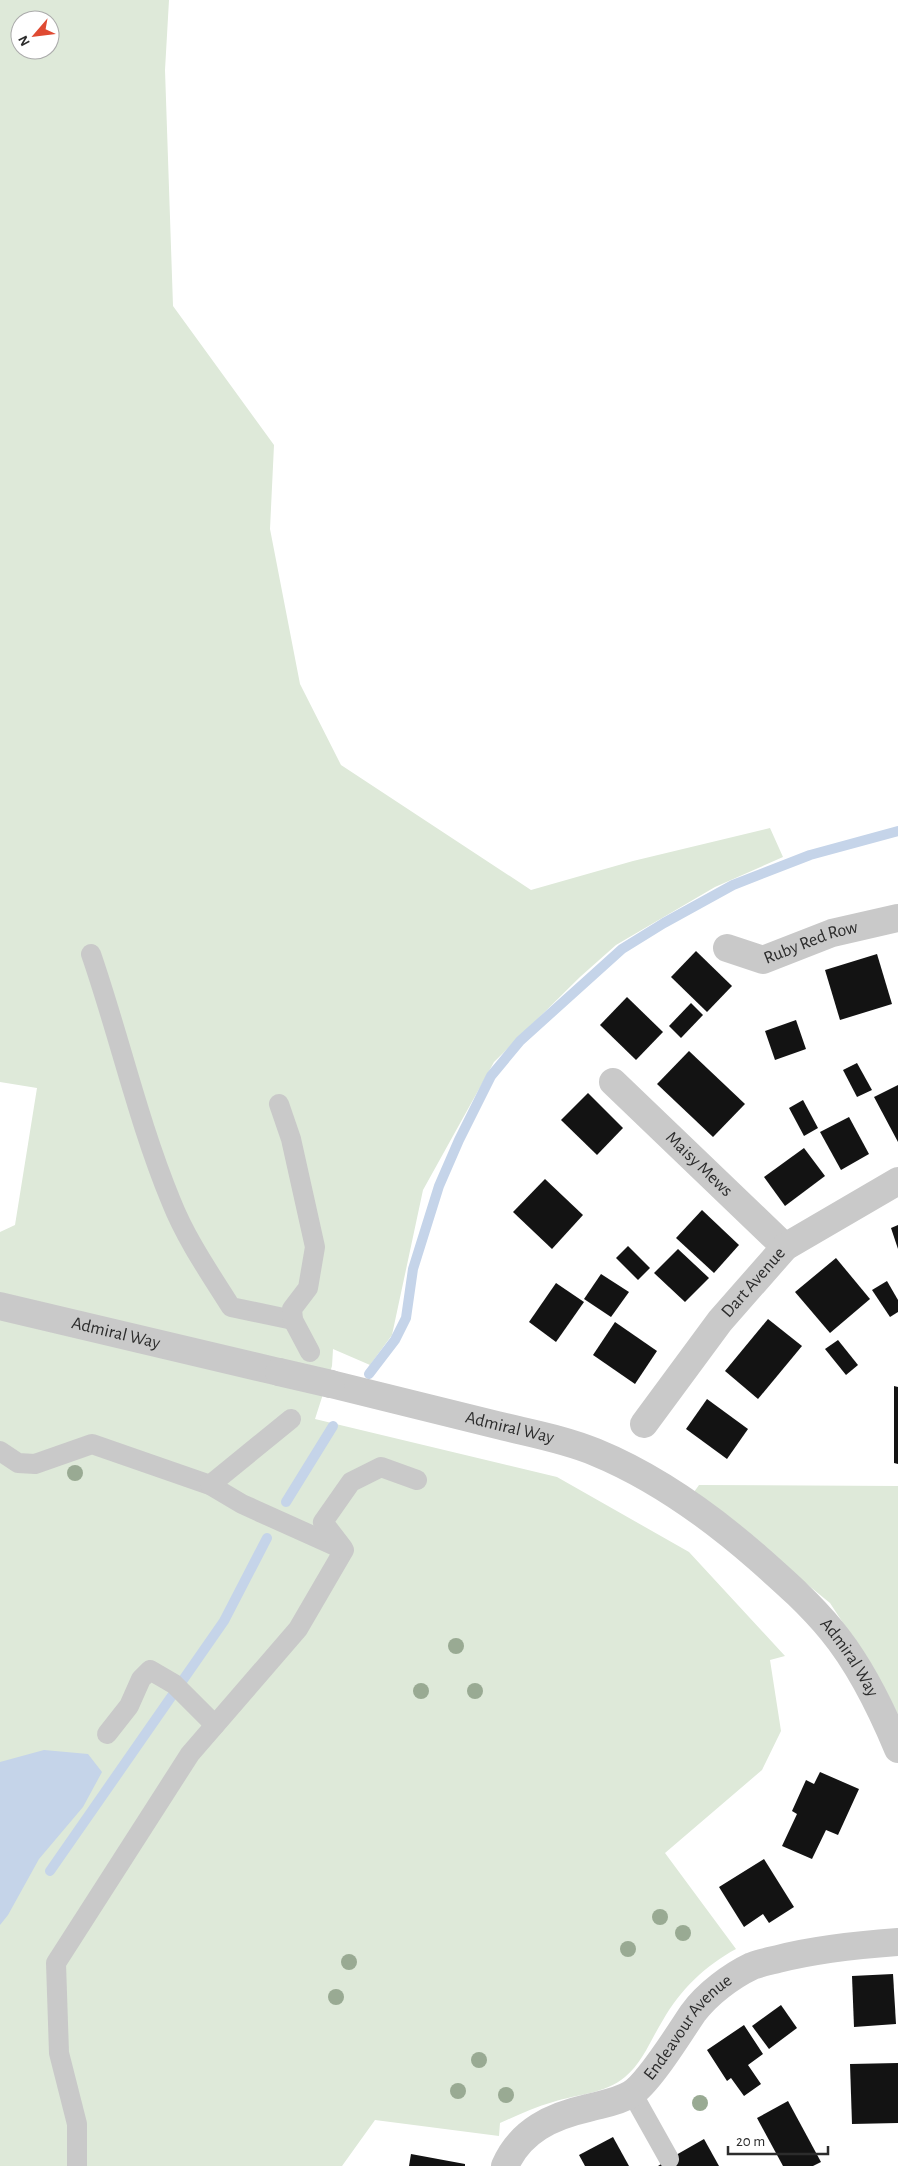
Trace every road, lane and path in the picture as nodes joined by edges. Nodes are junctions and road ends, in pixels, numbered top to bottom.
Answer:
1 (898, 919) edge
2 (727, 948) dead end
3 (91, 954) dead end
4 (613, 1082) dead end
5 (279, 1104) dead end
6 (898, 1181) edge
7 (785, 1247) junction
8 (0, 1306) edge
9 (293, 1320) junction
10 (310, 1352) dead end
11 (291, 1419) dead end
12 (644, 1424) dead end
13 (1, 1453) edge
14 (416, 1480) dead end
15 (210, 1485) junction
16 (344, 1550) junction
17 (215, 1725) junction
18 (107, 1734) dead end
19 (898, 1749) edge
20 (898, 1942) edge
21 (632, 2093) junction
22 (669, 2160) dead end
23 (77, 2166) edge
24 (505, 2166) edge

1 - 2 street, Ruby Red Row
3 - 9 lane
4 - 7 street, Maisy Mews
5 - 9 lane
6 - 7 street, Dart Avenue
7 - 12 street, Dart Avenue
8 - 19 street, Admiral Way, bridge
9 - 10 lane
11 - 15 lane
13 - 15 lane
14 - 16 lane
15 - 16 lane
16 - 17 lane
17 - 18 lane
17 - 23 lane
20 - 21 street, Endeavour Avenue
21 - 22 lane
21 - 24 street, Endeavour Avenue

